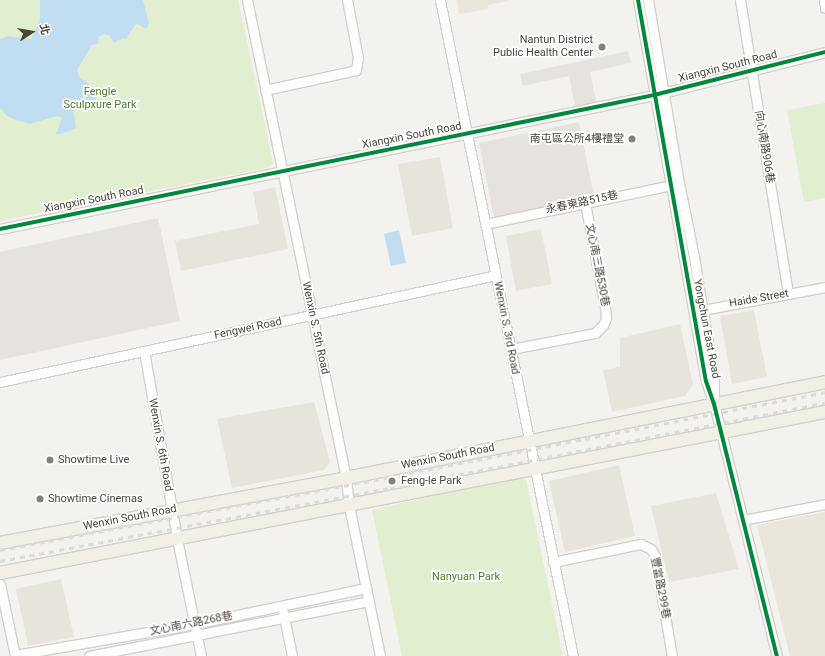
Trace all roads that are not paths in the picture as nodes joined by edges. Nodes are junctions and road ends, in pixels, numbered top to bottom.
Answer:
1 (247, 0) edge
2 (347, 0) edge
3 (440, 0) edge
4 (638, 0) edge
5 (648, 0) edge
6 (740, 0) edge
7 (824, 0) edge
8 (825, 8) edge
9 (825, 52) edge
10 (751, 70) junction
11 (265, 90) junction
12 (664, 92) junction
13 (654, 95) junction
14 (467, 134) junction
15 (282, 171) junction
16 (675, 184) junction
17 (585, 203) junction
18 (485, 224) junction
19 (0, 228) edge
20 (496, 276) junction
21 (825, 287) edge
22 (788, 294) junction
23 (697, 311) junction
24 (312, 315) junction
25 (511, 349) junction
26 (144, 351) junction
27 (0, 382) edge
28 (825, 382) edge
29 (714, 404) junction
30 (825, 412) edge
31 (721, 432) junction
32 (529, 441) junction
33 (535, 469) junction
34 (346, 478) junction
35 (825, 504) edge
36 (349, 506) junction
37 (172, 510) junction
38 (743, 520) junction
39 (177, 539) junction
40 (0, 543) edge
41 (553, 562) junction
42 (0, 573) edge
43 (0, 584) edge
44 (366, 588) junction
45 (369, 601) junction
46 (282, 607) junction
47 (284, 618) junction
48 (194, 624) junction
49 (196, 636) junction
50 (15, 656) edge
51 (89, 656) edge
52 (201, 656) edge
53 (292, 656) edge
54 (380, 656) edge
55 (573, 656) edge
56 (672, 656) edge
57 (777, 656) edge

1 - 11 street, Wenxin S. 5th Road
2 - 11 street
3 - 14 street, Wenxin S. 3rd Road
4 - 13 street, Yongchun East Road
5 - 12 street, Yongchun East Road
6 - 10 street, 向心南路906巷
7 - 8 street
9 - 10 street, Xiangxin South Road
10 - 12 street, Xiangxin South Road
10 - 22 street, 向心南路906巷
11 - 15 street, Wenxin S. 5th Road
12 - 13 street, Xiangxin South Road
12 - 16 street, Yongchun East Road
13 - 14 street, Xiangxin South Road
13 - 16 street, Yongchun East Road
14 - 15 street, Xiangxin South Road
14 - 18 street, Wenxin S. 3rd Road
15 - 19 street, Xiangxin South Road
15 - 24 street, Wenxin S. 5th Road
16 - 17 street, 永春東路515巷
16 - 23 street, Yongchun East Road
17 - 18 street, 永春東路515巷
17 - 25 street, 文心南三路530巷
18 - 20 street, Wenxin S. 3rd Road
20 - 24 street, Fengwei Road
20 - 25 street, Wenxin S. 3rd Road
21 - 22 street, Haide Street
22 - 23 street, Haide Street
23 - 29 street, Yongchun East Road
24 - 26 street, Fengwei Road
24 - 34 street, Wenxin S. 5th Road
25 - 32 street, Wenxin S. 3rd Road
26 - 27 street, Fengwei Road
26 - 37 street, Wenxin S. 6th Road
28 - 29 main road, Wenxin South Road
29 - 31 street, Yongchun East Road
29 - 32 main road, Wenxin South Road
30 - 31 main road
31 - 33 main road
31 - 38 street, Yongchun East Road
32 - 33 street, Wenxin S. 3rd Road
32 - 34 main road, Wenxin South Road
33 - 36 main road
33 - 41 street, Wenxin S. 3rd Road
34 - 36 street, Wenxin S. 5th Road
34 - 37 main road, Wenxin South Road
35 - 38 street
36 - 39 main road
36 - 44 street, Wenxin S. 5th Road
37 - 39 street, Wenxin S. 6th Road
37 - 40 main road, Wenxin South Road
38 - 57 street, Yongchun East Road
39 - 42 main road
39 - 48 street, Wenxin S. 6th Road
41 - 55 street, Wenxin S. 3rd Road
41 - 56 street, 豐富路299巷
43 - 50 street
44 - 45 street, Wenxin S. 5th Road
44 - 46 street, 文心南六路268巷
45 - 47 street, 文心南六路268巷
45 - 54 street, Wenxin S. 5th Road
46 - 47 street
46 - 48 street, 文心南六路268巷
47 - 49 street, 文心南六路268巷
47 - 53 street
48 - 49 street, Wenxin S. 6th Road
48 - 50 street, 文心南六路268巷
49 - 51 street, 文心南六路268巷
49 - 52 street, Wenxin S. 6th Road

